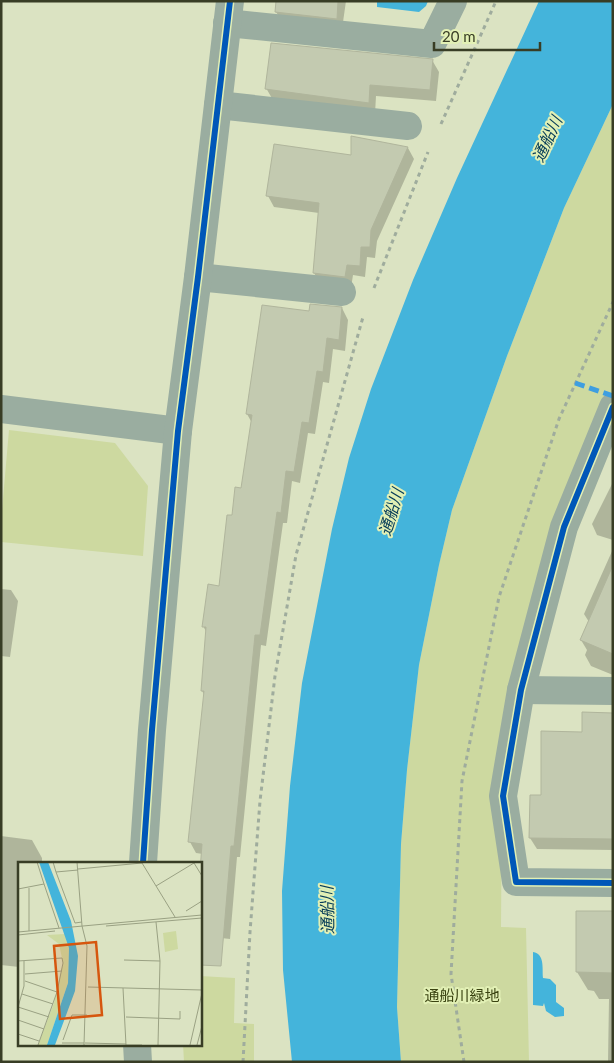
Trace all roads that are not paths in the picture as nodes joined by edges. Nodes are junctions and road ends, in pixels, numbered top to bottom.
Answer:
1 (453, 1) edge
2 (229, 12) edge
3 (218, 105) junction
4 (408, 126) dead end
5 (198, 277) junction
6 (342, 292) dead end
7 (613, 407) edge
8 (1, 409) edge
9 (178, 431) junction
10 (521, 690) junction
11 (613, 691) edge
12 (143, 862) edge
13 (613, 883) edge
14 (136, 1046) edge
15 (138, 1062) edge

1 - 2 street
2 - 3 street
3 - 4 street
3 - 5 street
5 - 6 street
5 - 9 street
7 - 10 street
8 - 9 street
9 - 12 street
10 - 11 street
10 - 13 street
14 - 15 street

